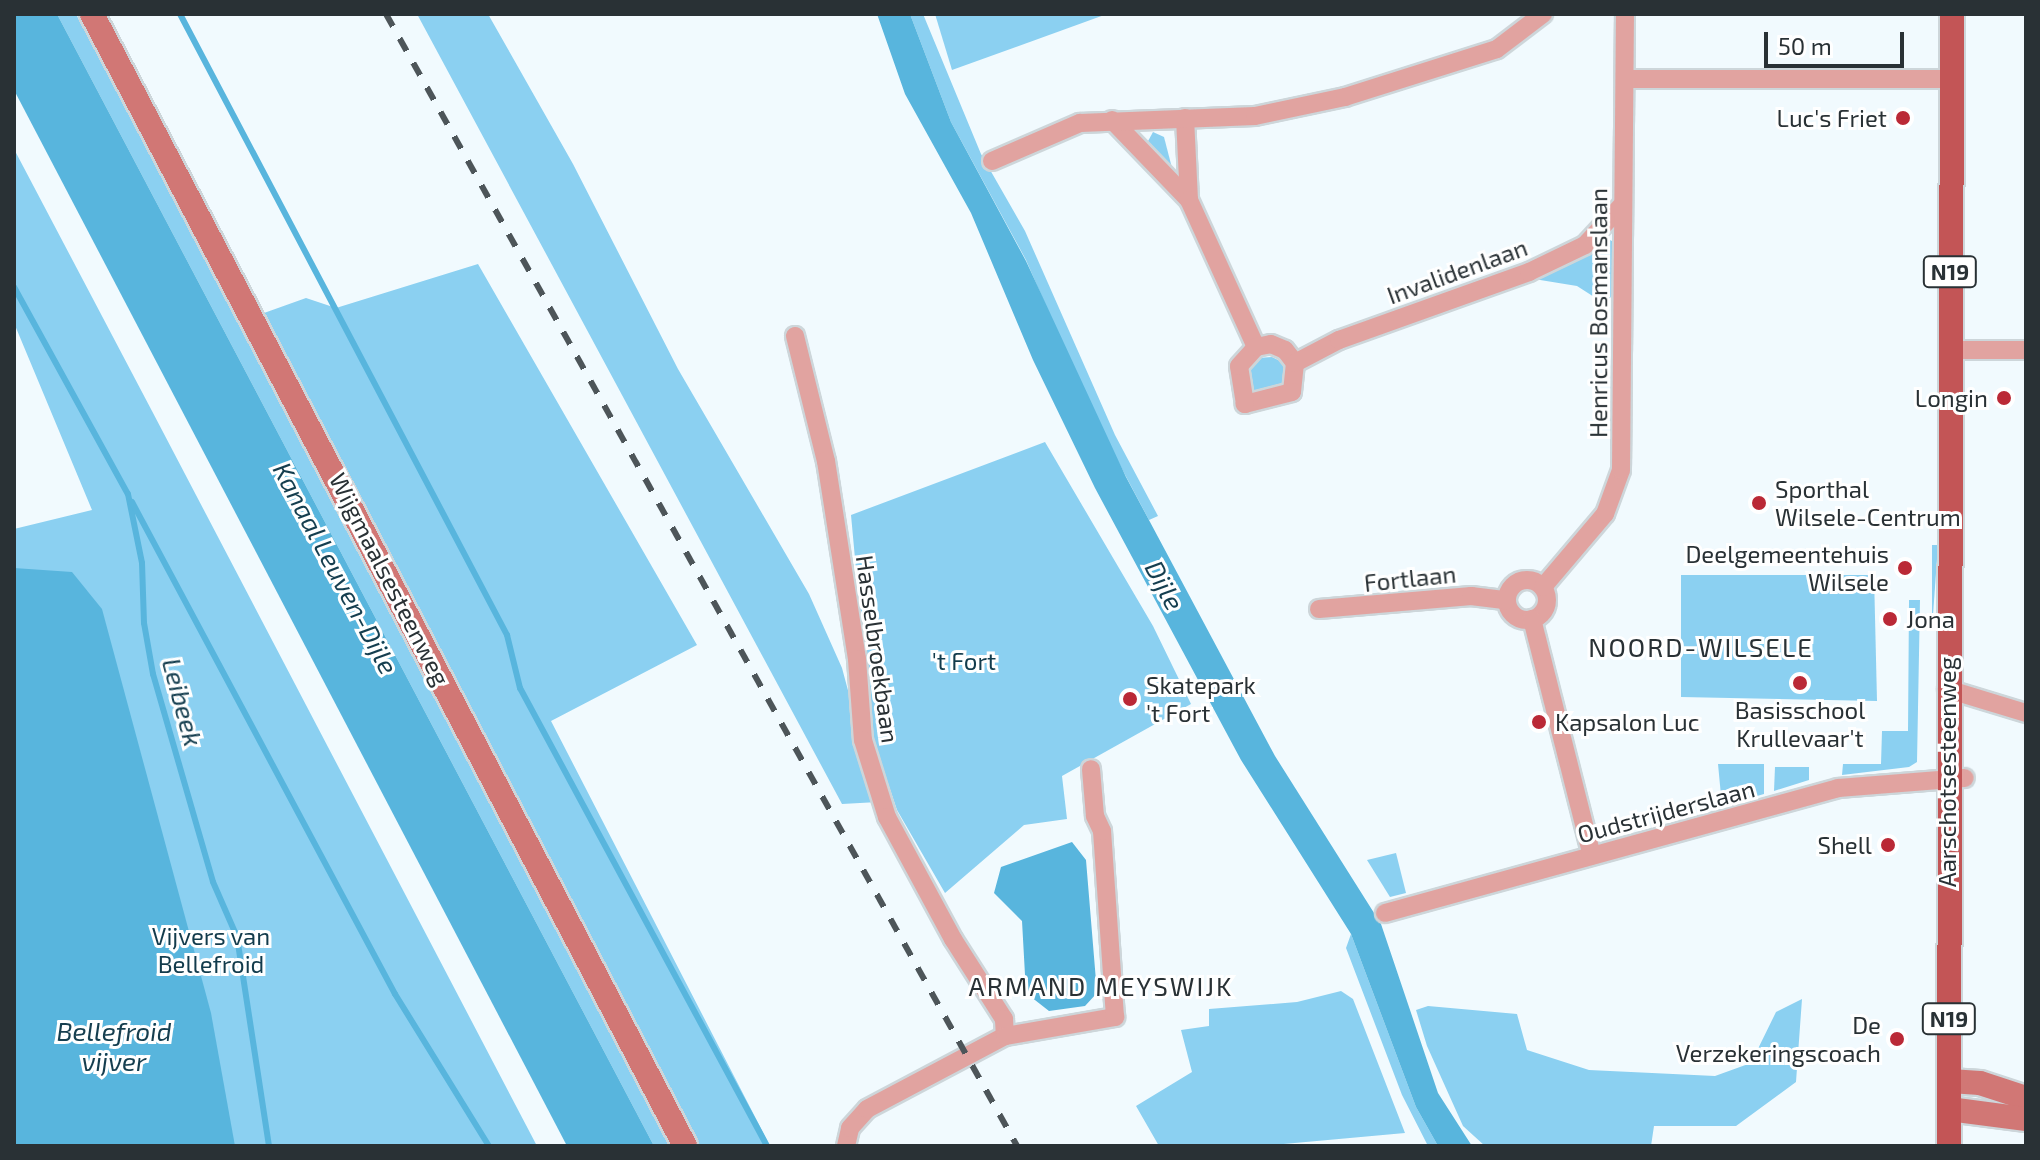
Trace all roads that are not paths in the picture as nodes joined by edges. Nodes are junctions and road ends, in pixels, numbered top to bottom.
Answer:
1 (92, 14) edge
2 (1543, 14) edge
3 (1625, 14) edge
4 (1952, 14) edge
5 (1625, 79) junction
6 (1952, 79) junction
7 (1185, 118) junction
8 (1112, 120) junction
9 (992, 161) dead end
10 (1189, 200) junction
11 (1622, 205) junction
12 (795, 336) dead end
13 (1256, 347) junction
14 (1949, 350) junction
15 (2026, 350) edge
16 (1295, 363) junction
17 (1543, 587) junction
18 (1506, 600) junction
19 (1319, 609) dead end
20 (1532, 619) junction
21 (1947, 689) junction
22 (2026, 713) edge
23 (1091, 769) dead end
24 (1956, 778) junction
25 (1592, 856) junction
26 (1385, 913) dead end
27 (1005, 1036) junction
28 (1950, 1081) junction
29 (2026, 1098) edge
30 (1949, 1109) junction
31 (2026, 1119) edge
32 (685, 1146) edge
33 (846, 1146) edge
34 (1949, 1146) edge

1 - 32 street, Wijgmaalsesteenweg
2 - 7 street
3 - 5 street, Henricus Bosmanslaan
4 - 6 main road, Aarschotsesteenweg / N19
5 - 6 street
5 - 11 street, Henricus Bosmanslaan
6 - 14 main road, Aarschotsesteenweg / N19
7 - 8 street
7 - 10 street
8 - 9 street
8 - 10 street
10 - 13 street
11 - 16 street, Invalidenlaan
11 - 17 street, Henricus Bosmanslaan
12 - 27 street, Hasselbroekbaan
13 - 16 street
13 - 16 street
14 - 15 street
14 - 21 main road, Aarschotsesteenweg / N19
17 - 18 street
17 - 20 street, Henricus Bosmanslaan
18 - 19 street, Fortlaan
18 - 20 street
20 - 25 street
21 - 22 street
21 - 24 main road, Aarschotsesteenweg / N19
23 - 27 street
24 - 25 street, Oudstrijderslaan
24 - 28 main road, Aarschotsesteenweg / N19
25 - 26 street, Oudstrijderslaan
27 - 33 street
28 - 29 street
28 - 30 main road, Aarschotsesteenweg / N19
30 - 31 street
30 - 34 main road, Aarschotsesteenweg / N19

